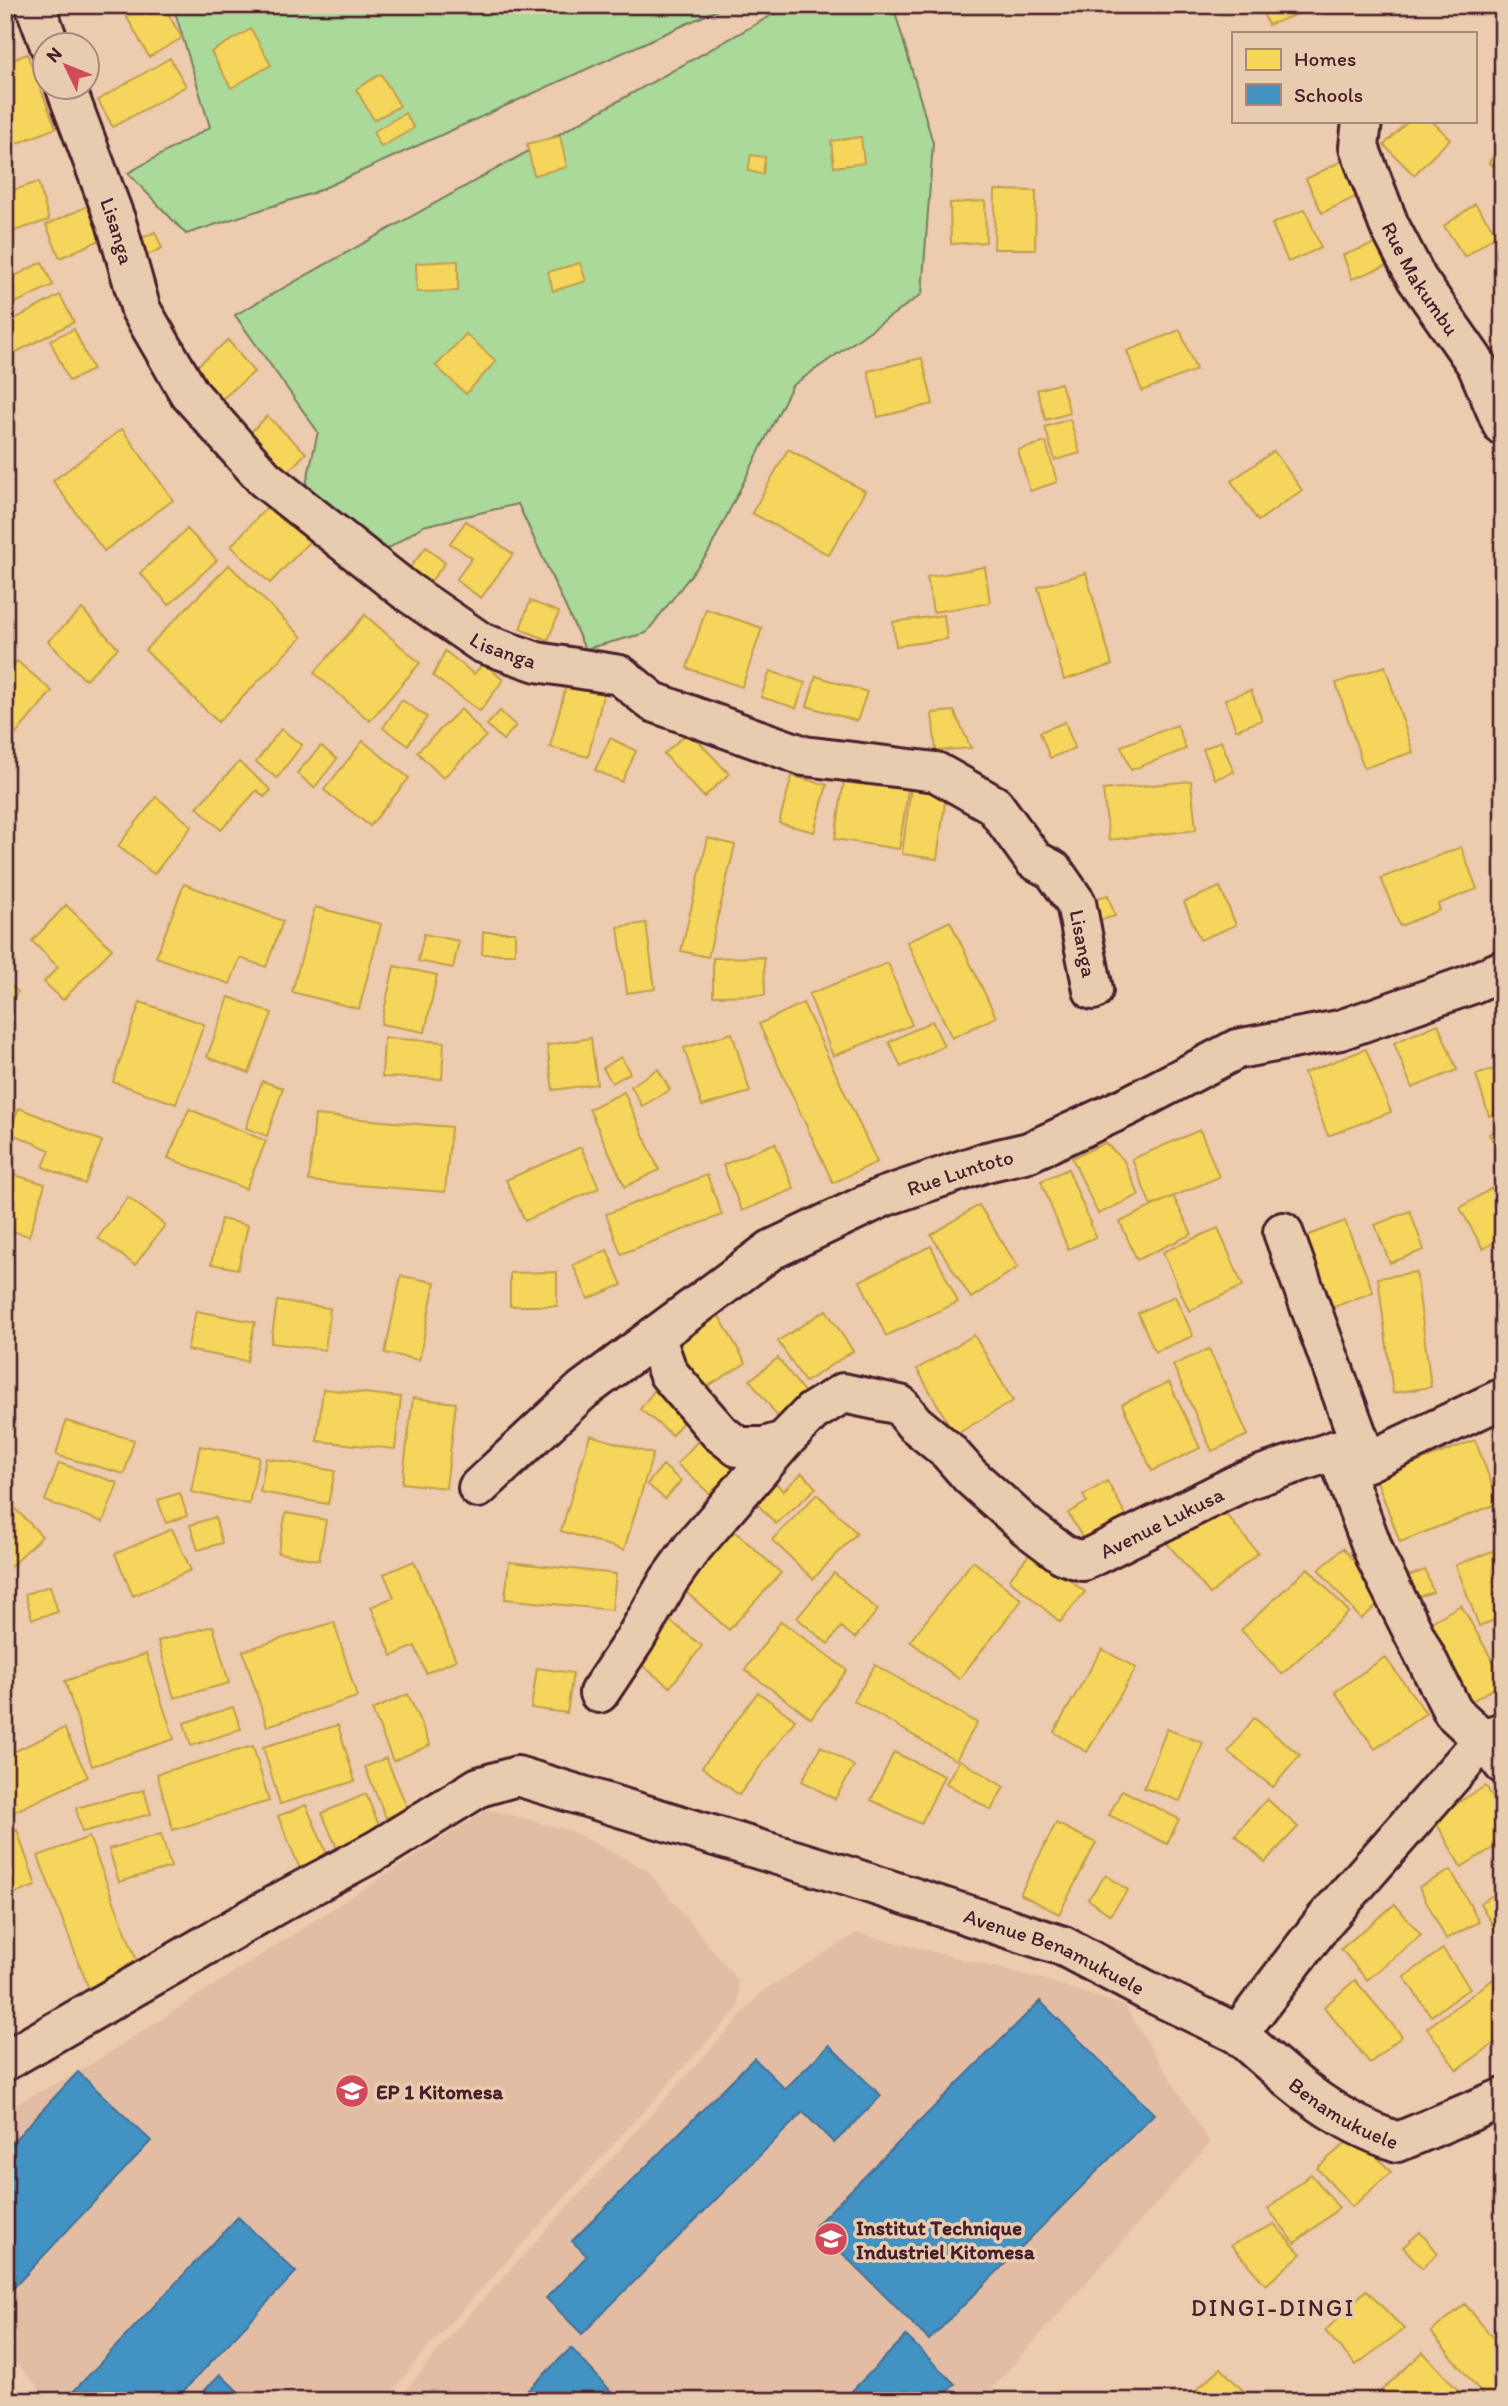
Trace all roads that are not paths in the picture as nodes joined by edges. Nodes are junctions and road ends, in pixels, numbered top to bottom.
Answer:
1 (35, 5) edge
2 (45, 32) edge
3 (71, 102) edge
4 (1363, 122) edge
5 (1503, 426) edge
6 (1503, 970) edge
7 (1093, 990) dead end
8 (1283, 1232) dead end
9 (655, 1336) junction
10 (1503, 1398) edge
11 (783, 1441) junction
12 (1351, 1456) junction
13 (478, 1488) dead end
14 (599, 1693) dead end
15 (1497, 1745) edge
16 (1238, 2034) junction
17 (5, 2061) edge
18 (1503, 2098) edge

1 - 2 street
3 - 7 street, Lisanga
4 - 5 street, Rue Makumbu
6 - 9 street, Rue Luntoto
8 - 12 street
9 - 11 street
9 - 13 street, Rue Luntoto
10 - 12 street, Avenue Lukusa
11 - 12 street, Avenue Lukusa
11 - 14 street
12 - 15 street
15 - 16 street
16 - 17 street, Avenue Benamukuele
16 - 18 street, Benamukuele

